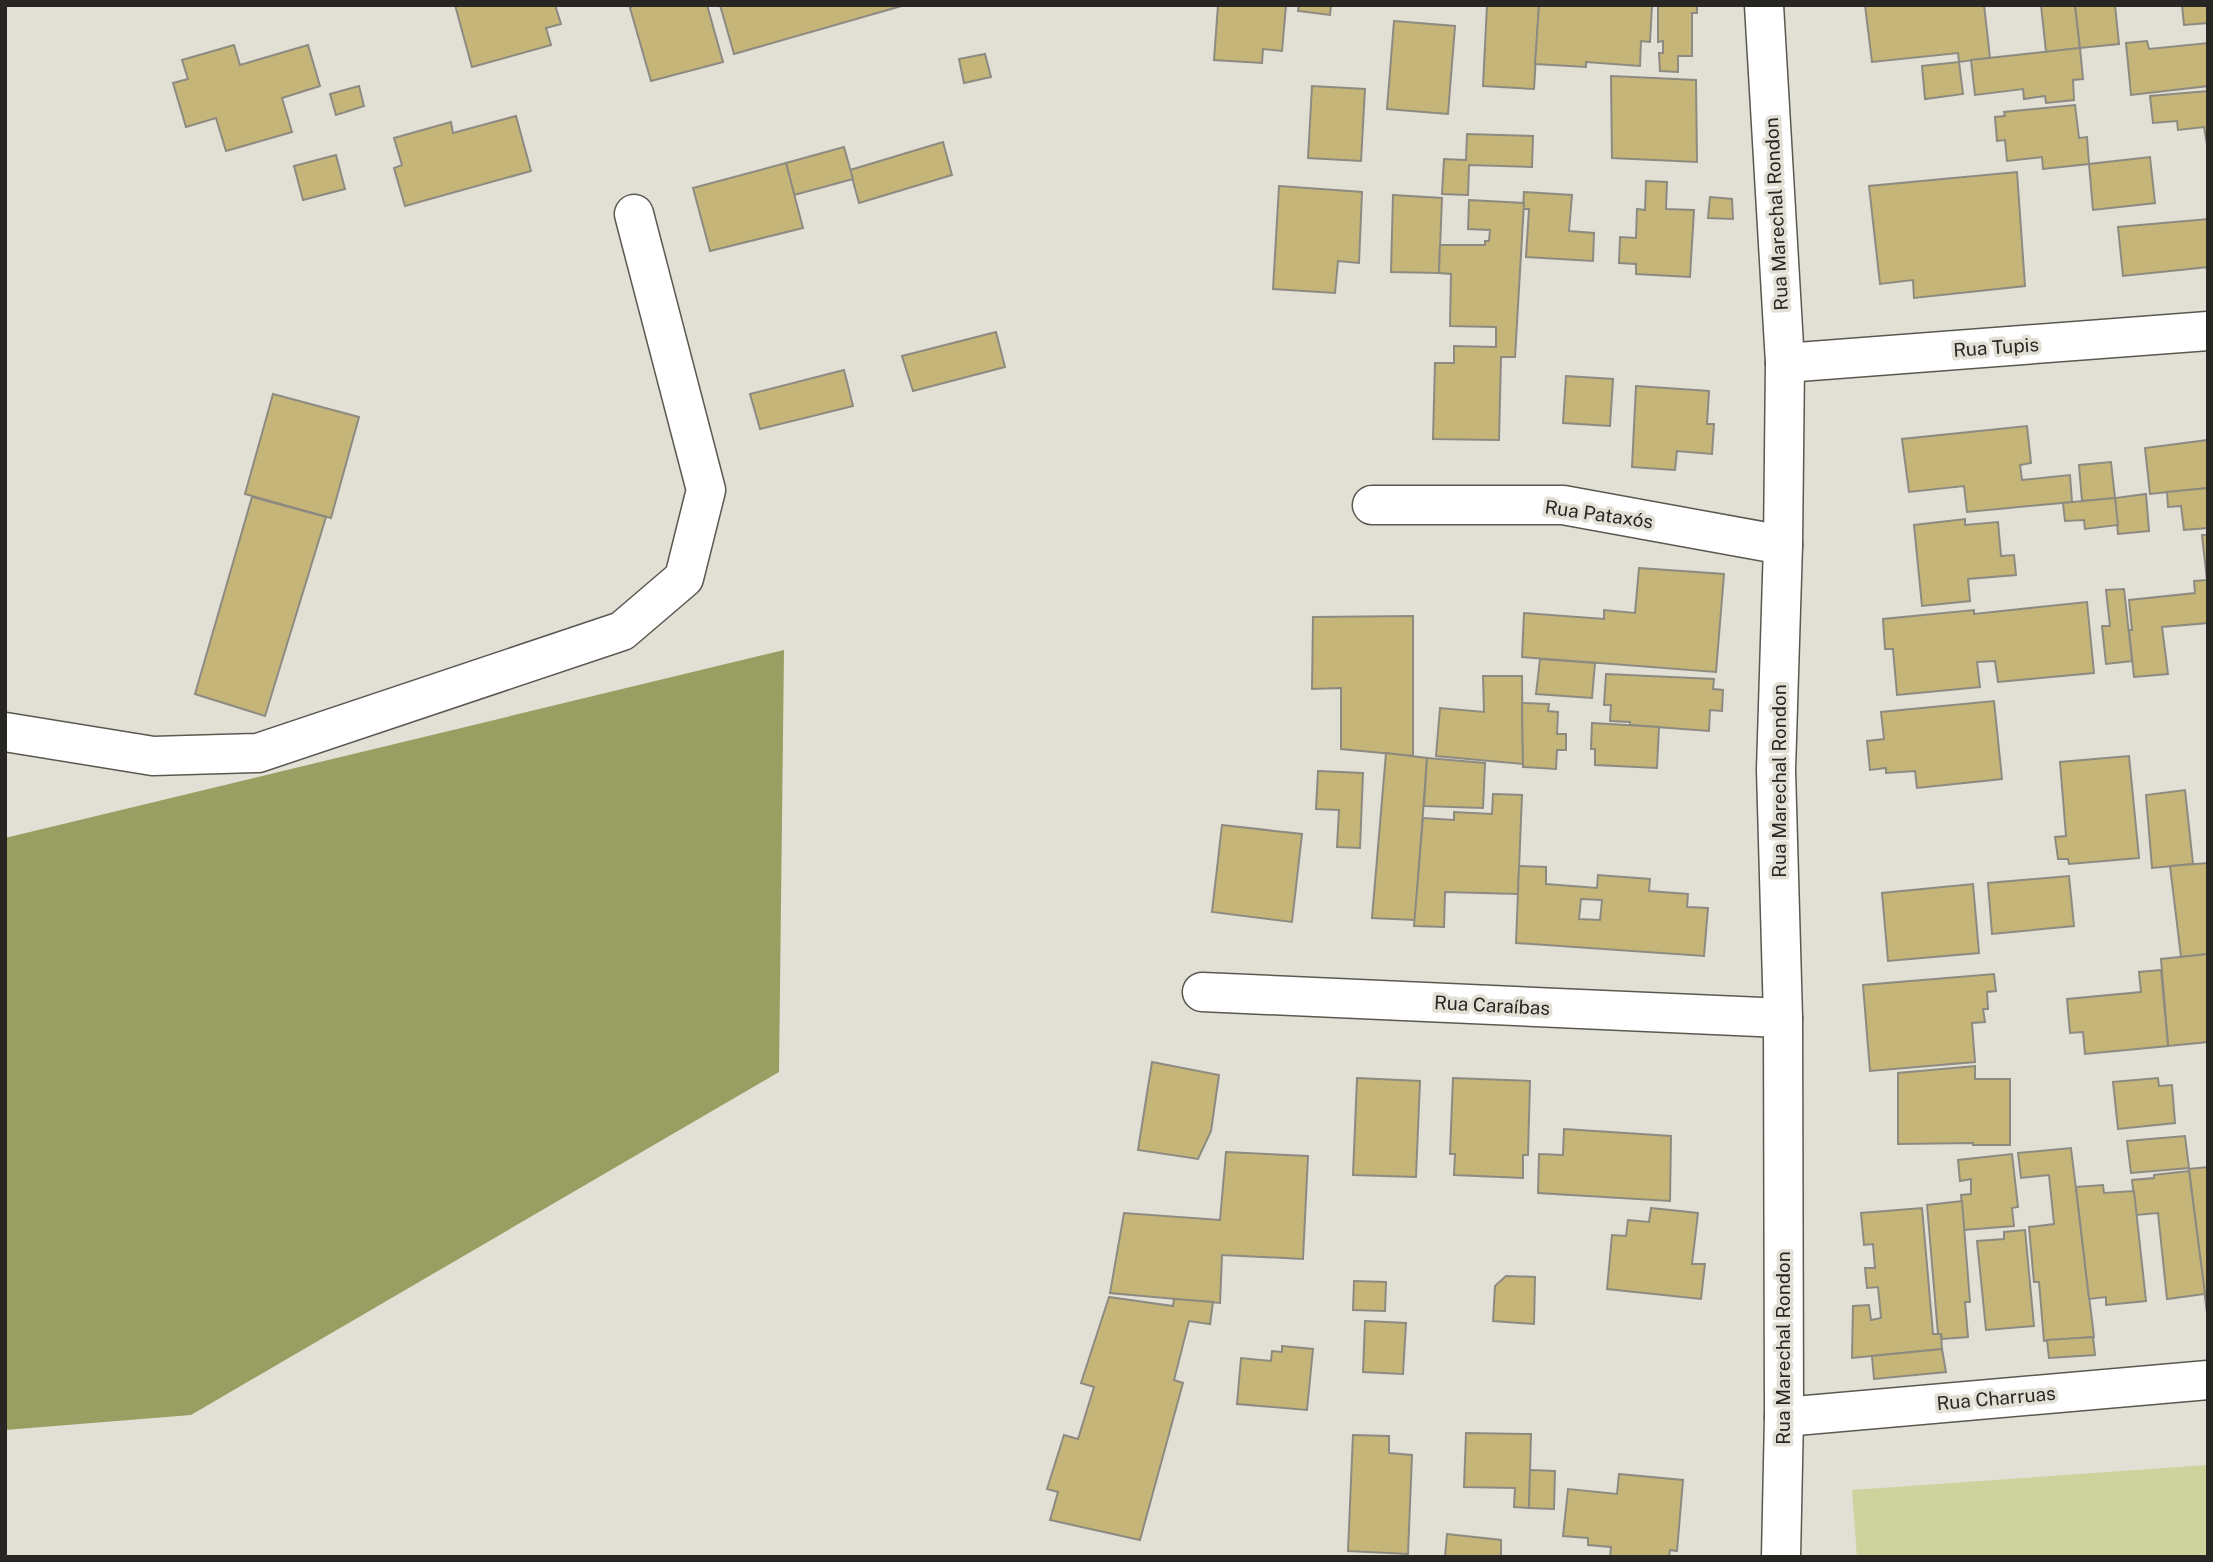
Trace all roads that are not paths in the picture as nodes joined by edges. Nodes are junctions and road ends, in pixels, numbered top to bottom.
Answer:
1 (1764, 5) edge
2 (634, 214) dead end
3 (2208, 331) edge
4 (1784, 363) junction
5 (1372, 505) dead end
6 (1783, 545) junction
7 (5, 732) edge
8 (1202, 992) dead end
9 (1783, 1018) junction
10 (2208, 1380) edge
11 (1784, 1417) junction
12 (1781, 1557) edge

1 - 4 street, Rua Marechal Rondon
2 - 7 street
3 - 4 street, Rua Tupis
4 - 6 street, Rua Marechal Rondon
5 - 6 street, Rua Pataxós
6 - 9 street, Rua Marechal Rondon
8 - 9 street, Rua Caraíbas
9 - 11 street, Rua Marechal Rondon
10 - 11 street, Rua Charruas
11 - 12 street, Rua Marechal Rondon

